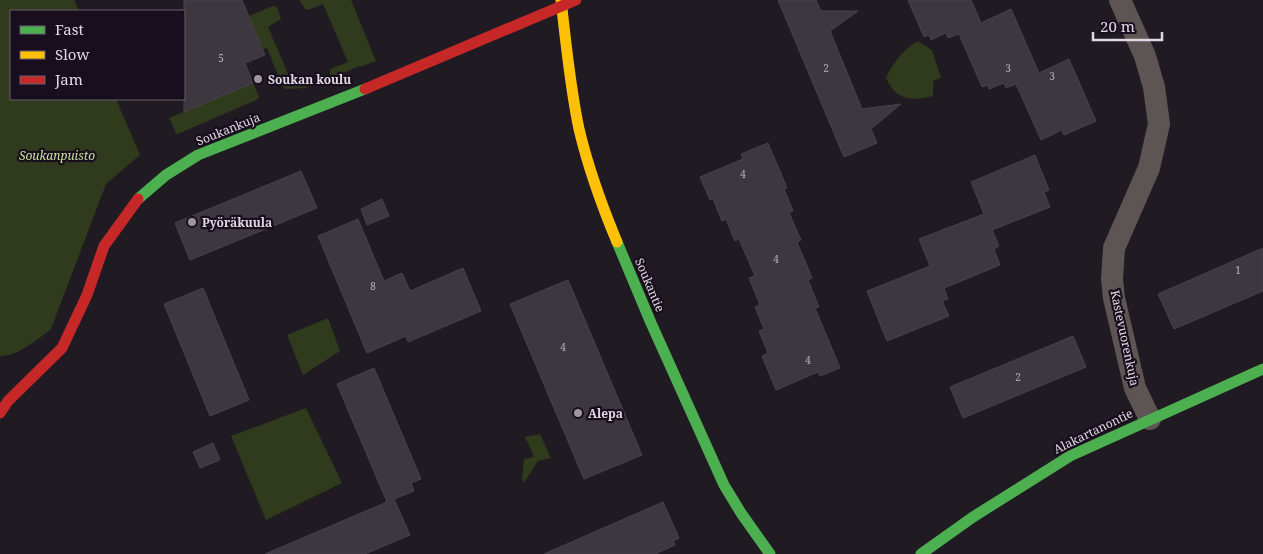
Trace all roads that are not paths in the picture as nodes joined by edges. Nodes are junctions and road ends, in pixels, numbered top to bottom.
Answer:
1 (576, 0) edge
2 (1120, 0) edge
3 (562, 2) edge
4 (1263, 369) edge
5 (0, 413) edge
6 (1150, 419) junction
7 (770, 554) edge
8 (921, 554) edge

1 - 3 street, Soukankuja
2 - 6 street, Kastevuorenkuja
3 - 5 street, Soukankuja
3 - 7 street, Soukantie
4 - 6 street, Alakartanontie
6 - 8 street, Alakartanontie

